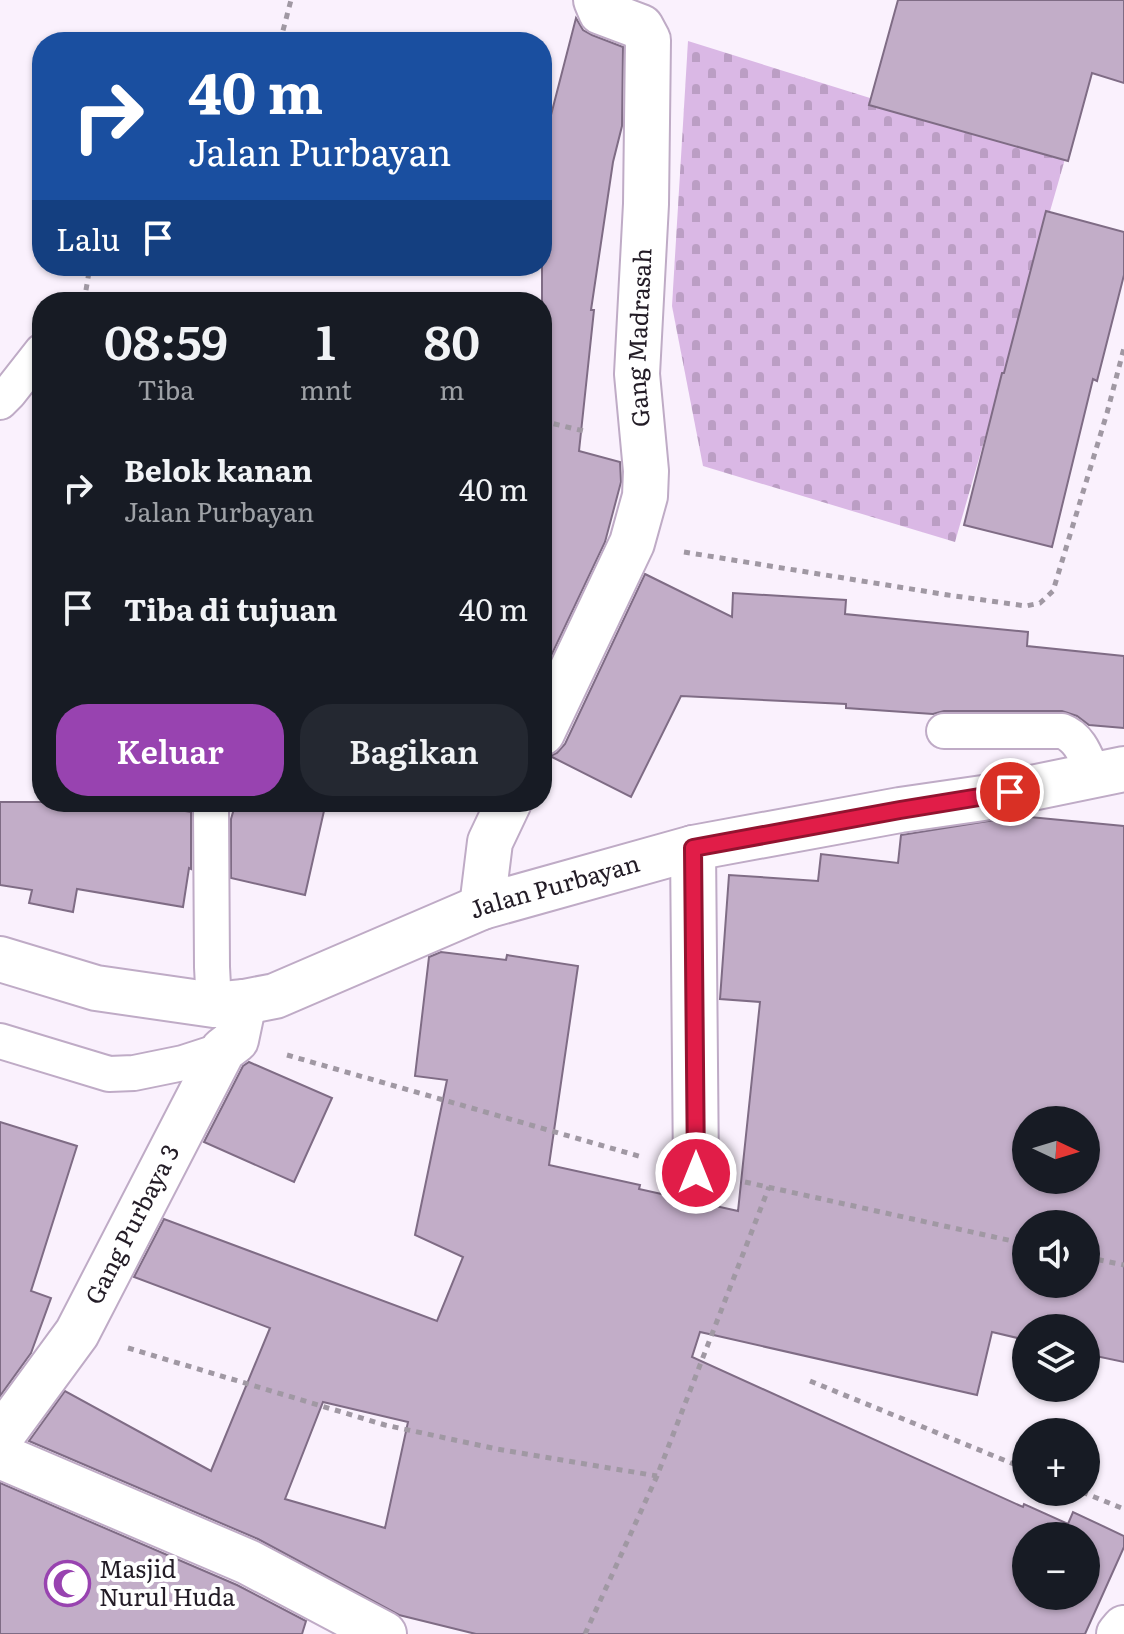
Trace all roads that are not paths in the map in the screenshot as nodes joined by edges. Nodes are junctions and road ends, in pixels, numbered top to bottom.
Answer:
1 (596, 0) edge
2 (32, 364) edge
3 (0, 402) edge
4 (552, 712) edge
5 (944, 731) dead end
6 (1109, 772) edge
7 (211, 812) edge
8 (504, 812) edge
9 (693, 848) junction
10 (482, 907) junction
11 (0, 959) edge
12 (229, 1024) junction
13 (0, 1041) edge
14 (696, 1173) road end
15 (0, 1438) edge
16 (0, 1456) edge
17 (1124, 1628) edge
18 (384, 1634) edge
19 (1119, 1634) edge

1 - 4 street, Gang Madrasah
2 - 3 lane
5 - 6 lane
6 - 9 street, Jalan Purbayan
7 - 12 lane
8 - 10 street
9 - 10 street, Jalan Purbayan
9 - 14 street
10 - 12 street, Jalan Purbayan
11 - 12 street, Jalan Purbayan
12 - 13 lane
12 - 15 street, Gang Purbaya 3
16 - 18 street
17 - 19 street

